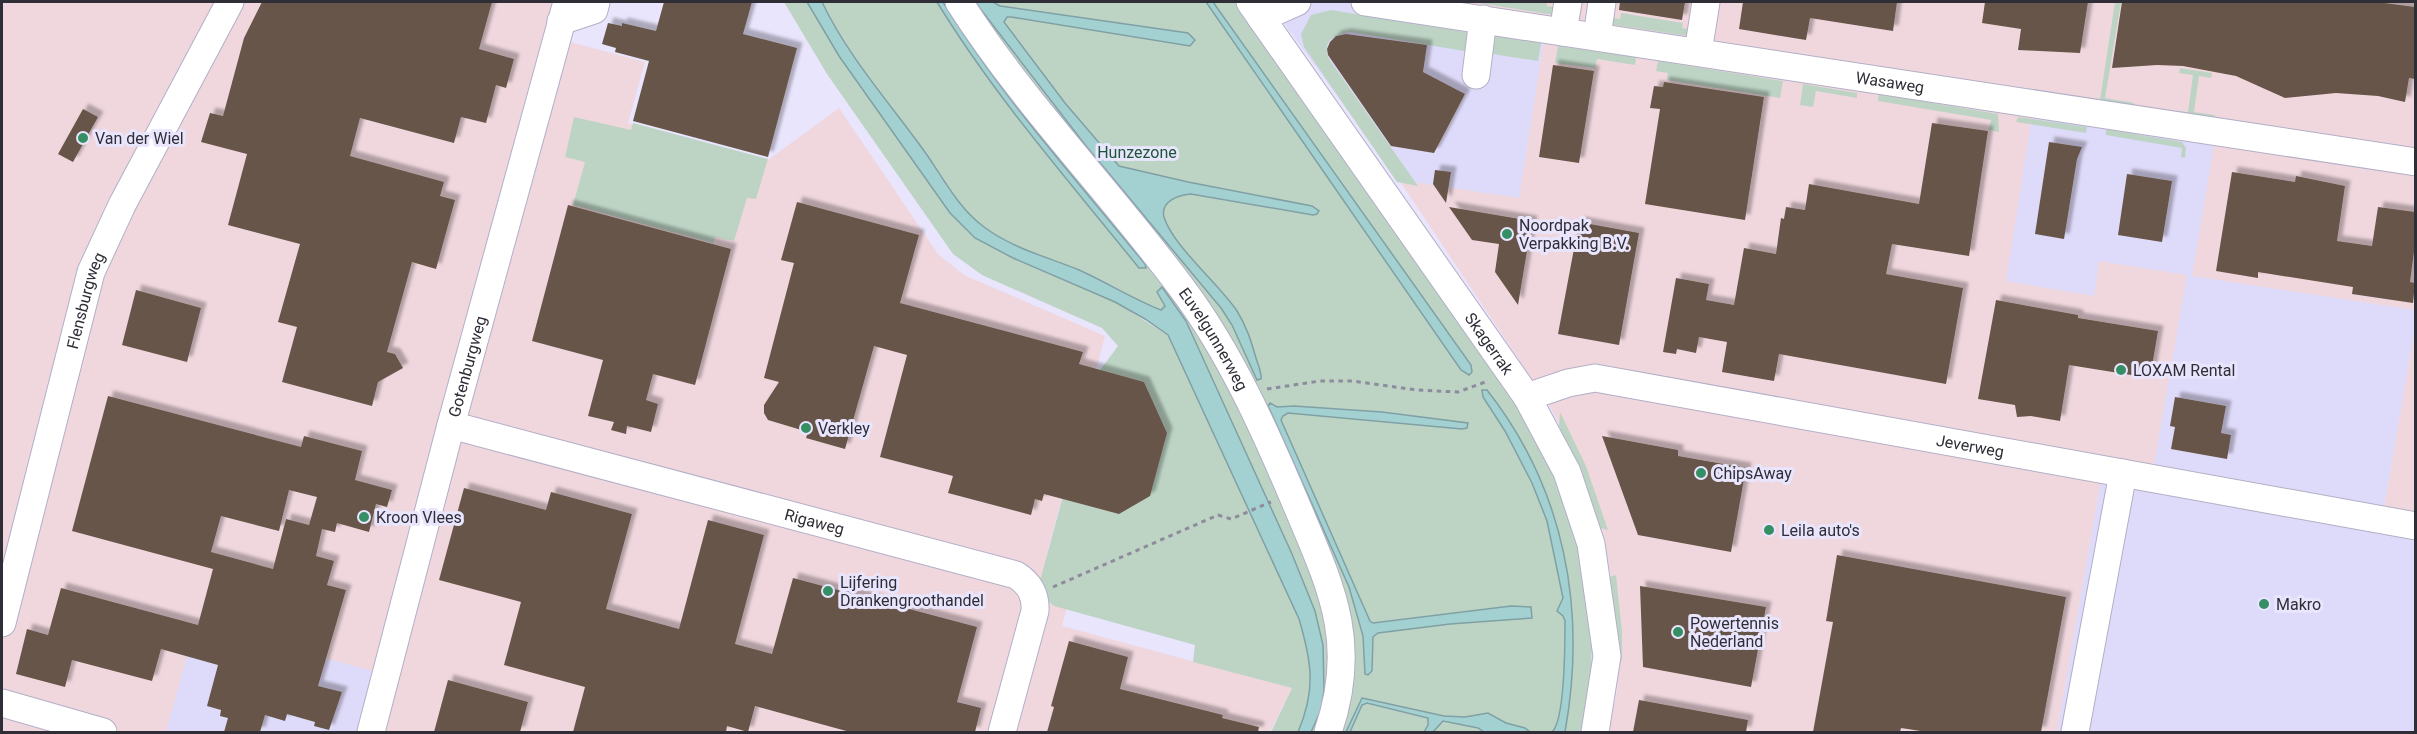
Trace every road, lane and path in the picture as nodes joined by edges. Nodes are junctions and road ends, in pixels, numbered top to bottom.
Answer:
1 (230, 2) edge
2 (596, 2) edge
3 (959, 2) edge
4 (1297, 2) edge
5 (1365, 2) edge
6 (1568, 2) edge
7 (1602, 2) edge
8 (1706, 2) edge
9 (1256, 10) edge
10 (564, 11) edge
11 (1467, 12) edge
12 (1563, 32) junction
13 (1597, 37) junction
14 (1698, 52) junction
15 (1476, 75) dead end
16 (2415, 162) edge
17 (1508, 372) junction
18 (1246, 396) junction
19 (1527, 397) junction
20 (451, 425) junction
21 (2123, 473) junction
22 (1280, 499) dead end
23 (2415, 526) edge
24 (1034, 595) junction
25 (2, 623) edge
26 (2, 703) edge
27 (102, 732) edge
28 (370, 732) edge
29 (1002, 732) edge
30 (1328, 732) edge
31 (1595, 732) edge
32 (2075, 732) edge

1 - 25 street, Flensburgweg
2 - 10 street
3 - 18 street, Euvelgunnerweg
4 - 9 street
5 - 11 street, Wasaweg
6 - 12 street
7 - 13 street
8 - 14 street
9 - 17 street, Skagerrak
10 - 20 street, Gotenburgweg
11 - 12 street, Wasaweg
11 - 15 street
12 - 13 street, Wasaweg
13 - 14 street, Wasaweg
14 - 16 street, Wasaweg
17 - 18 path
17 - 19 street, Skagerrak
18 - 30 street, Euvelgunnerweg
19 - 21 street, Jeverweg
19 - 31 street, Skagerrak
20 - 24 street, Rigaweg
20 - 28 street, Gotenburgweg
21 - 23 street, Jeverweg
21 - 32 street
22 - 24 path
24 - 29 street
26 - 27 street

